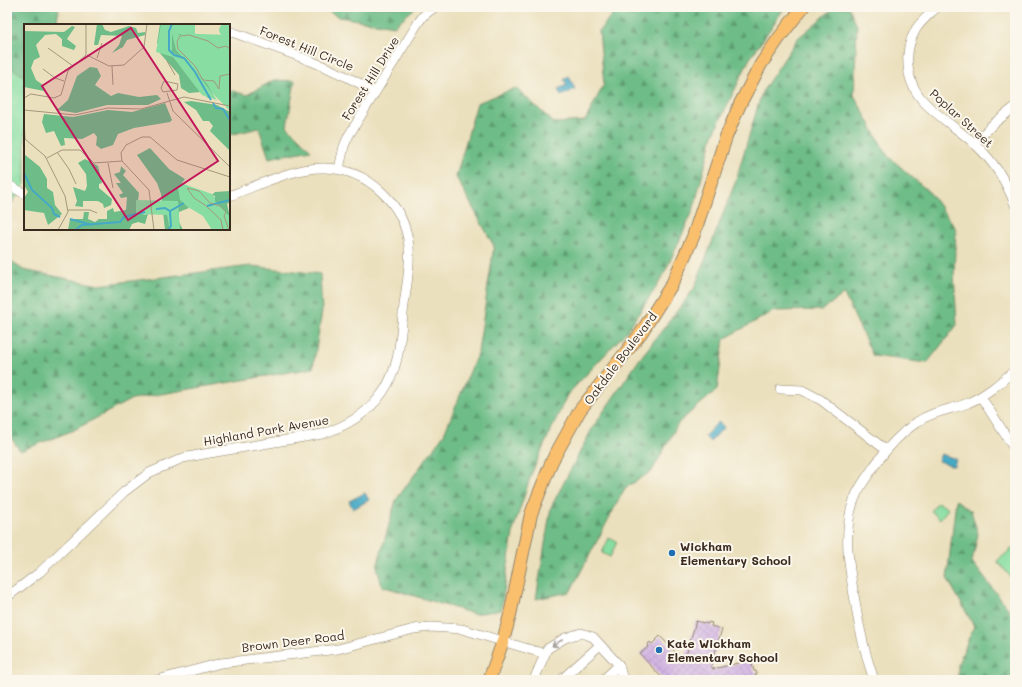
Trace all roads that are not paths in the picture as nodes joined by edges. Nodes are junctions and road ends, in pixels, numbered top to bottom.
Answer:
1 (435, 7) edge
2 (803, 7) edge
3 (937, 7) edge
4 (230, 31) edge
5 (375, 92) junction
6 (1015, 107) edge
7 (974, 144) junction
8 (339, 169) junction
9 (7, 184) edge
10 (24, 193) edge
11 (230, 196) edge
12 (1015, 205) edge
13 (1015, 370) edge
14 (780, 389) dead end
15 (981, 397) junction
16 (886, 450) junction
17 (1015, 450) edge
18 (7, 597) edge
19 (503, 642) junction
20 (600, 645) junction
21 (545, 654) junction
22 (620, 665) junction
23 (157, 680) edge
24 (489, 680) edge
25 (534, 680) edge
26 (561, 680) edge
27 (603, 680) edge
28 (623, 680) edge
29 (874, 680) edge

1 - 5 street, Forest Hill Drive
2 - 19 main road, Oakdale Boulevard
3 - 7 street, Poplar Street
4 - 5 street, Forest Hill Circle
5 - 8 street, Forest Hill Drive
6 - 7 street
7 - 12 street, Poplar Street
8 - 11 street, Highland Park Avenue
8 - 18 street, Highland Park Avenue
9 - 10 street
13 - 15 street
14 - 16 street
15 - 16 street
15 - 17 street
16 - 29 street
19 - 21 street, Brown Deer Road
19 - 23 street, Brown Deer Road
19 - 24 main road, Oakdale Boulevard
20 -> 21 street
20 - 22 street
20 - 26 street
21 - 25 street
22 - 27 street
22 - 28 street

